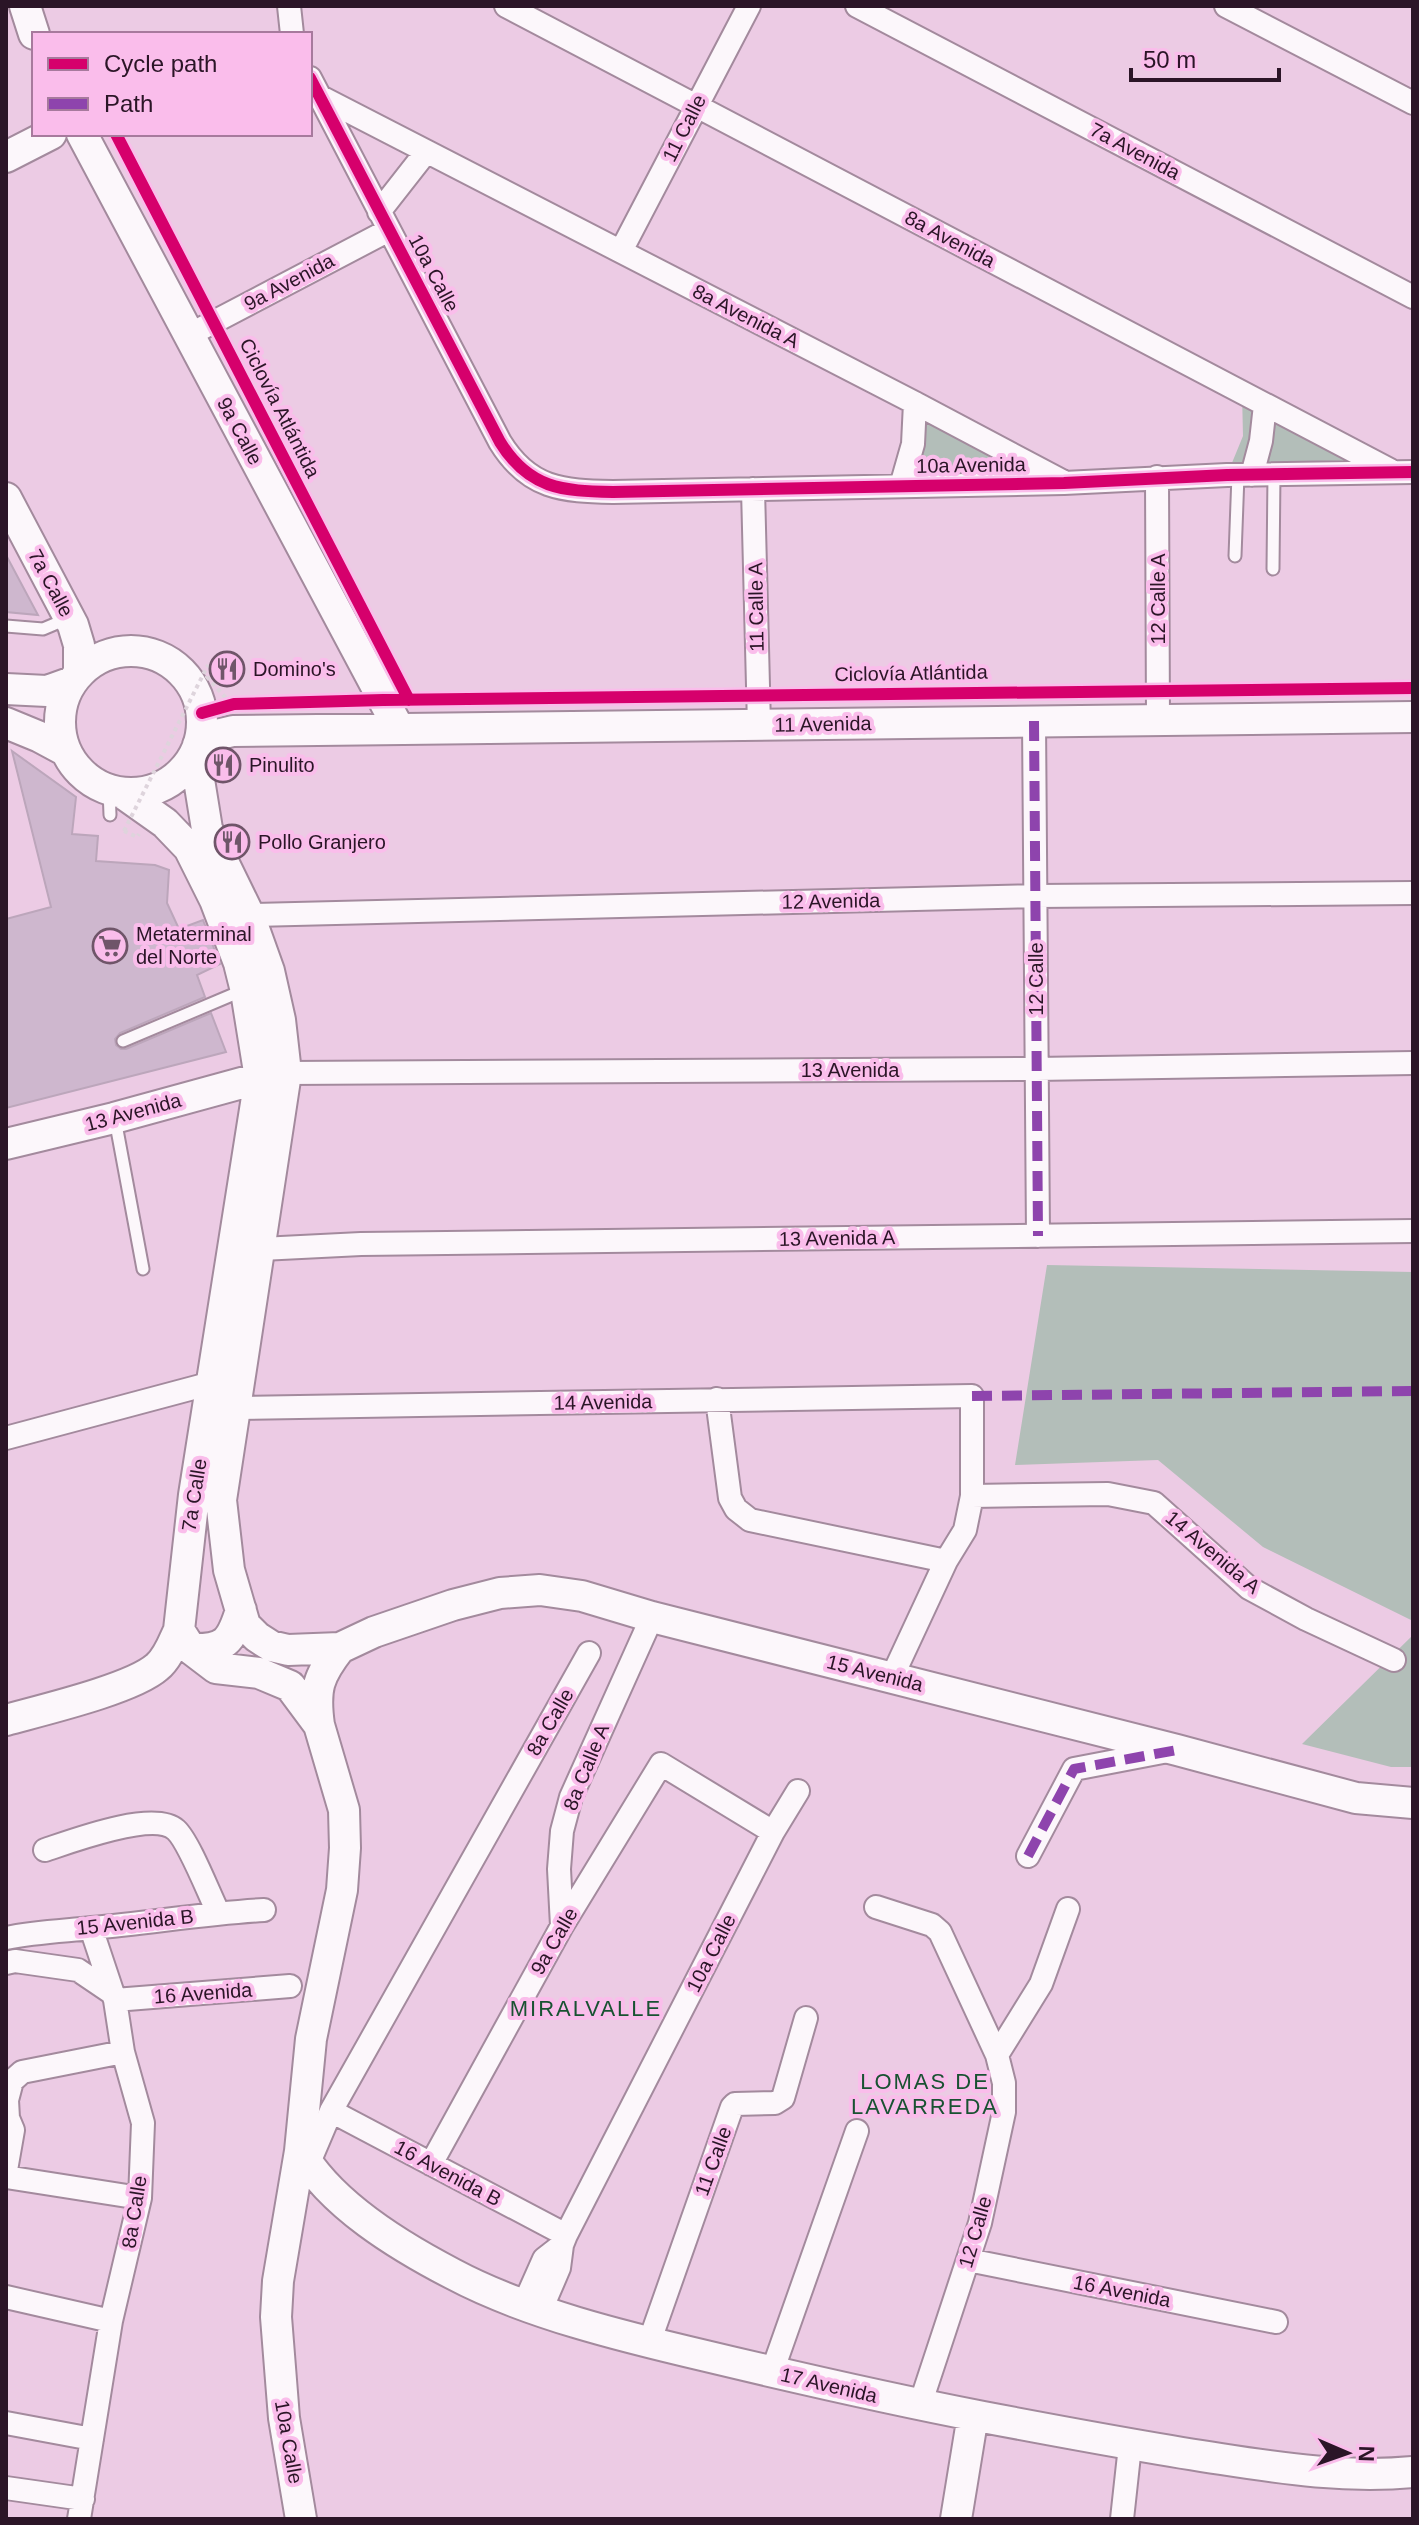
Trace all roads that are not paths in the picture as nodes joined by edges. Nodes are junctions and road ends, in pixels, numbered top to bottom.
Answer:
1 (25, 6) edge
2 (289, 6) edge
3 (506, 6) edge
4 (749, 6) edge
5 (857, 6) edge
6 (1226, 6) edge
7 (33, 32) edge
8 (292, 32) edge
9 (313, 87) edge
10 (1413, 103) edge
11 (695, 106) junction
12 (47, 136) edge
13 (83, 136) edge
14 (426, 152) junction
15 (6, 157) edge
16 (384, 221) junction
17 (621, 251) junction
18 (1413, 297) edge
19 (189, 335) junction
20 (915, 403) junction
21 (1265, 405) junction
22 (1404, 472) edge
23 (1254, 475) junction
24 (1157, 477) junction
25 (533, 478) joint
26 (1064, 483) junction
27 (901, 486) junction
28 (753, 489) junction
29 (8, 507) edge
30 (1235, 556) dead end
31 (1273, 569) dead end
32 (72, 622) junction
33 (6, 626) edge
34 (110, 654) junction
35 (76, 678) junction
36 (6, 689) edge
37 (1413, 717) edge
38 (1158, 720) junction
39 (1034, 721) junction
40 (6, 723) edge
41 (759, 725) junction
42 (399, 729) junction
43 (199, 732) junction
44 (66, 751) junction
45 (114, 800) junction
46 (1413, 893) edge
47 (1037, 896) junction
48 (249, 915) junction
49 (246, 991) junction
50 (123, 1041) dead end
51 (1413, 1063) edge
52 (1036, 1069) junction
53 (273, 1076) junction
54 (114, 1118) junction
55 (6, 1144) edge
56 (1413, 1231) edge
57 (1038, 1236) junction
58 (261, 1249) junction
59 (143, 1269) dead end
60 (212, 1383) junction
61 (717, 1399) junction
62 (233, 1408) junction
63 (6, 1438) edge
64 (972, 1496) junction
65 (946, 1561) junction
66 (241, 1610) junction
67 (652, 1617) junction
68 (185, 1640) junction
69 (340, 1648) junction
70 (589, 1653) dead end
71 (1394, 1660) dead end
72 (216, 1668) junction
73 (892, 1677) junction
74 (132, 1681) junction
75 (6, 1720) edge
76 (319, 1725) junction
77 (1177, 1750) junction
78 (798, 1791) dead end
79 (1413, 1803) edge
80 (773, 1832) junction
81 (45, 1850) dead end
82 (1028, 1856) dead end
83 (876, 1907) dead end
84 (1068, 1909) dead end
85 (264, 1910) dead end
86 (218, 1912) junction
87 (562, 1926) junction
88 (91, 1928) junction
89 (6, 1938) edge
90 (6, 1963) edge
91 (290, 1986) dead end
92 (113, 1996) junction
93 (806, 2018) dead end
94 (123, 2052) junction
95 (997, 2055) junction
96 (7, 2102) edge
97 (327, 2118) junction
98 (857, 2131) dead end
99 (304, 2158) junction
100 (431, 2164) junction
101 (6, 2170) edge
102 (6, 2177) edge
103 (140, 2198) junction
104 (339, 2198) junction
105 (288, 2223) junction
106 (564, 2240) junction
107 (968, 2260) junction
108 (6, 2297) edge
109 (532, 2307) junction
110 (111, 2321) junction
111 (1276, 2322) dead end
112 (649, 2343) junction
113 (772, 2372) junction
114 (920, 2405) junction
115 (973, 2415) junction
116 (6, 2423) edge
117 (92, 2439) junction
118 (1130, 2446) junction
119 (1413, 2472) edge
120 (6, 2488) edge
121 (82, 2512) edge
122 (301, 2519) edge
123 (956, 2519) edge
124 (1122, 2519) edge

1 - 7 main road
2 - 8 street
3 - 11 street, 8a Avenida
4 - 11 street, 11 Calle
5 - 18 street, 7a Avenida
6 - 10 street
9 - 14 street, 8a Avenida A
9 - 16 street, 10a Calle
11 - 17 street, 11 Calle
11 - 21 street, 8a Avenida
12 - 15 main road
13 - 19 main road, 9a Calle
14 - 16 street
14 - 17 street, 8a Avenida A
16 - 19 street, 9a Avenida
16 - 25 street, 10a Calle
17 - 20 street, 8a Avenida A
19 - 42 main road, 9a Calle
20 - 26 street, 8a Avenida A
20 - 27 street
21 - 22 street, 8a Avenida
21 - 23 street
22 - 23 street, 10a Avenida
23 - 24 street, 10a Avenida
23 - 30 lane
23 - 31 lane
24 - 26 street, 10a Avenida
24 - 38 street, 12 Calle A
25 - 28 street, 10a Avenida
26 - 27 street, 10a Avenida
27 - 28 street, 10a Avenida
28 - 41 street, 11 Calle A
29 - 32 main road, 7a Calle
32 - 33 lane
32 - 34 main road, 7a Calle
32 - 35 main road, 7a Calle
34 - 35 main road
34 - 43 main road
35 - 36 main road
35 - 44 main road
37 - 38 main road, 11 Avenida
38 - 39 main road, 11 Avenida
39 - 41 main road, 11 Avenida
39 - 47 street, 12 Calle
40 - 44 main road
41 - 42 main road, 11 Avenida
42 - 43 main road, 11 Avenida
43 - 45 main road
43 - 48 main road, 7a Calle
44 - 45 main road
45 - 49 main road, 7a Calle
46 - 47 street, 12 Avenida
47 - 48 street, 12 Avenida
47 - 52 street, 12 Calle
48 - 53 main road, 7a Calle
49 - 50 lane
49 - 53 main road, 7a Calle
51 - 52 street, 13 Avenida
52 - 53 street, 13 Avenida
52 - 57 street, 12 Calle
53 - 54 main road, 13 Avenida
53 - 58 main road, 7a Calle
53 - 60 main road, 7a Calle
54 - 55 main road, 13 Avenida
54 - 59 lane
56 - 57 street, 13 Avenida A
57 - 58 street, 13 Avenida A
58 - 62 main road, 7a Calle
60 - 63 street
60 - 68 main road, 7a Calle
61 - 62 street, 14 Avenida
61 - 64 street, 14 Avenida
61 - 65 street
62 - 66 main road, 7a Calle
64 - 65 street
64 - 71 street, 14 Avenida A
65 - 73 street
66 - 68 main road
66 - 69 main road, 7a Calle
67 - 69 main road, 15 Avenida
67 - 73 main road, 15 Avenida
67 - 87 street, 8a Calle A
68 - 72 main road
68 - 74 main road
69 - 76 main road
70 - 97 street, 8a Calle
72 - 74 main road
72 - 76 main road
73 - 77 main road, 15 Avenida
74 - 75 main road
76 - 99 main road
77 - 79 main road, 15 Avenida
77 - 82 street
78 - 80 street, 10a Calle
80 - 87 street, 9a Calle
80 - 106 street, 10a Calle
81 - 86 street
83 - 95 street
84 - 95 street
85 - 86 street, 15 Avenida B
86 - 88 street, 15 Avenida B
87 - 100 street, 9a Calle
88 - 89 street, 15 Avenida B
88 - 92 street, 8a Calle
90 - 92 street
91 - 92 street, 16 Avenida
92 - 94 street, 8a Calle
93 - 112 street, 11 Calle
94 - 96 street
94 - 103 street, 8a Calle
95 - 107 street, 12 Calle
96 - 101 street
97 - 99 street, 8a Calle
97 - 100 street, 16 Avenida B
98 - 113 street
99 - 104 main road, 17 Avenida
99 - 105 main road, 10a Calle
100 - 106 street, 16 Avenida B
102 - 103 street
103 - 110 street, 8a Calle
104 - 105 main road
104 - 109 main road, 17 Avenida
105 - 122 main road, 10a Calle
106 - 109 street, 10a Calle
107 - 111 street, 16 Avenida
107 - 114 street, 12 Calle
108 - 110 street
109 - 112 main road, 17 Avenida
110 - 117 street, 8a Calle
112 - 113 main road, 17 Avenida
113 - 114 main road, 17 Avenida
114 - 115 main road, 17 Avenida
115 - 118 main road, 17 Avenida
115 - 123 main road
116 - 117 street
117 - 121 street, 8a Calle
118 - 119 main road, 17 Avenida
118 - 124 street
120 - 121 street

